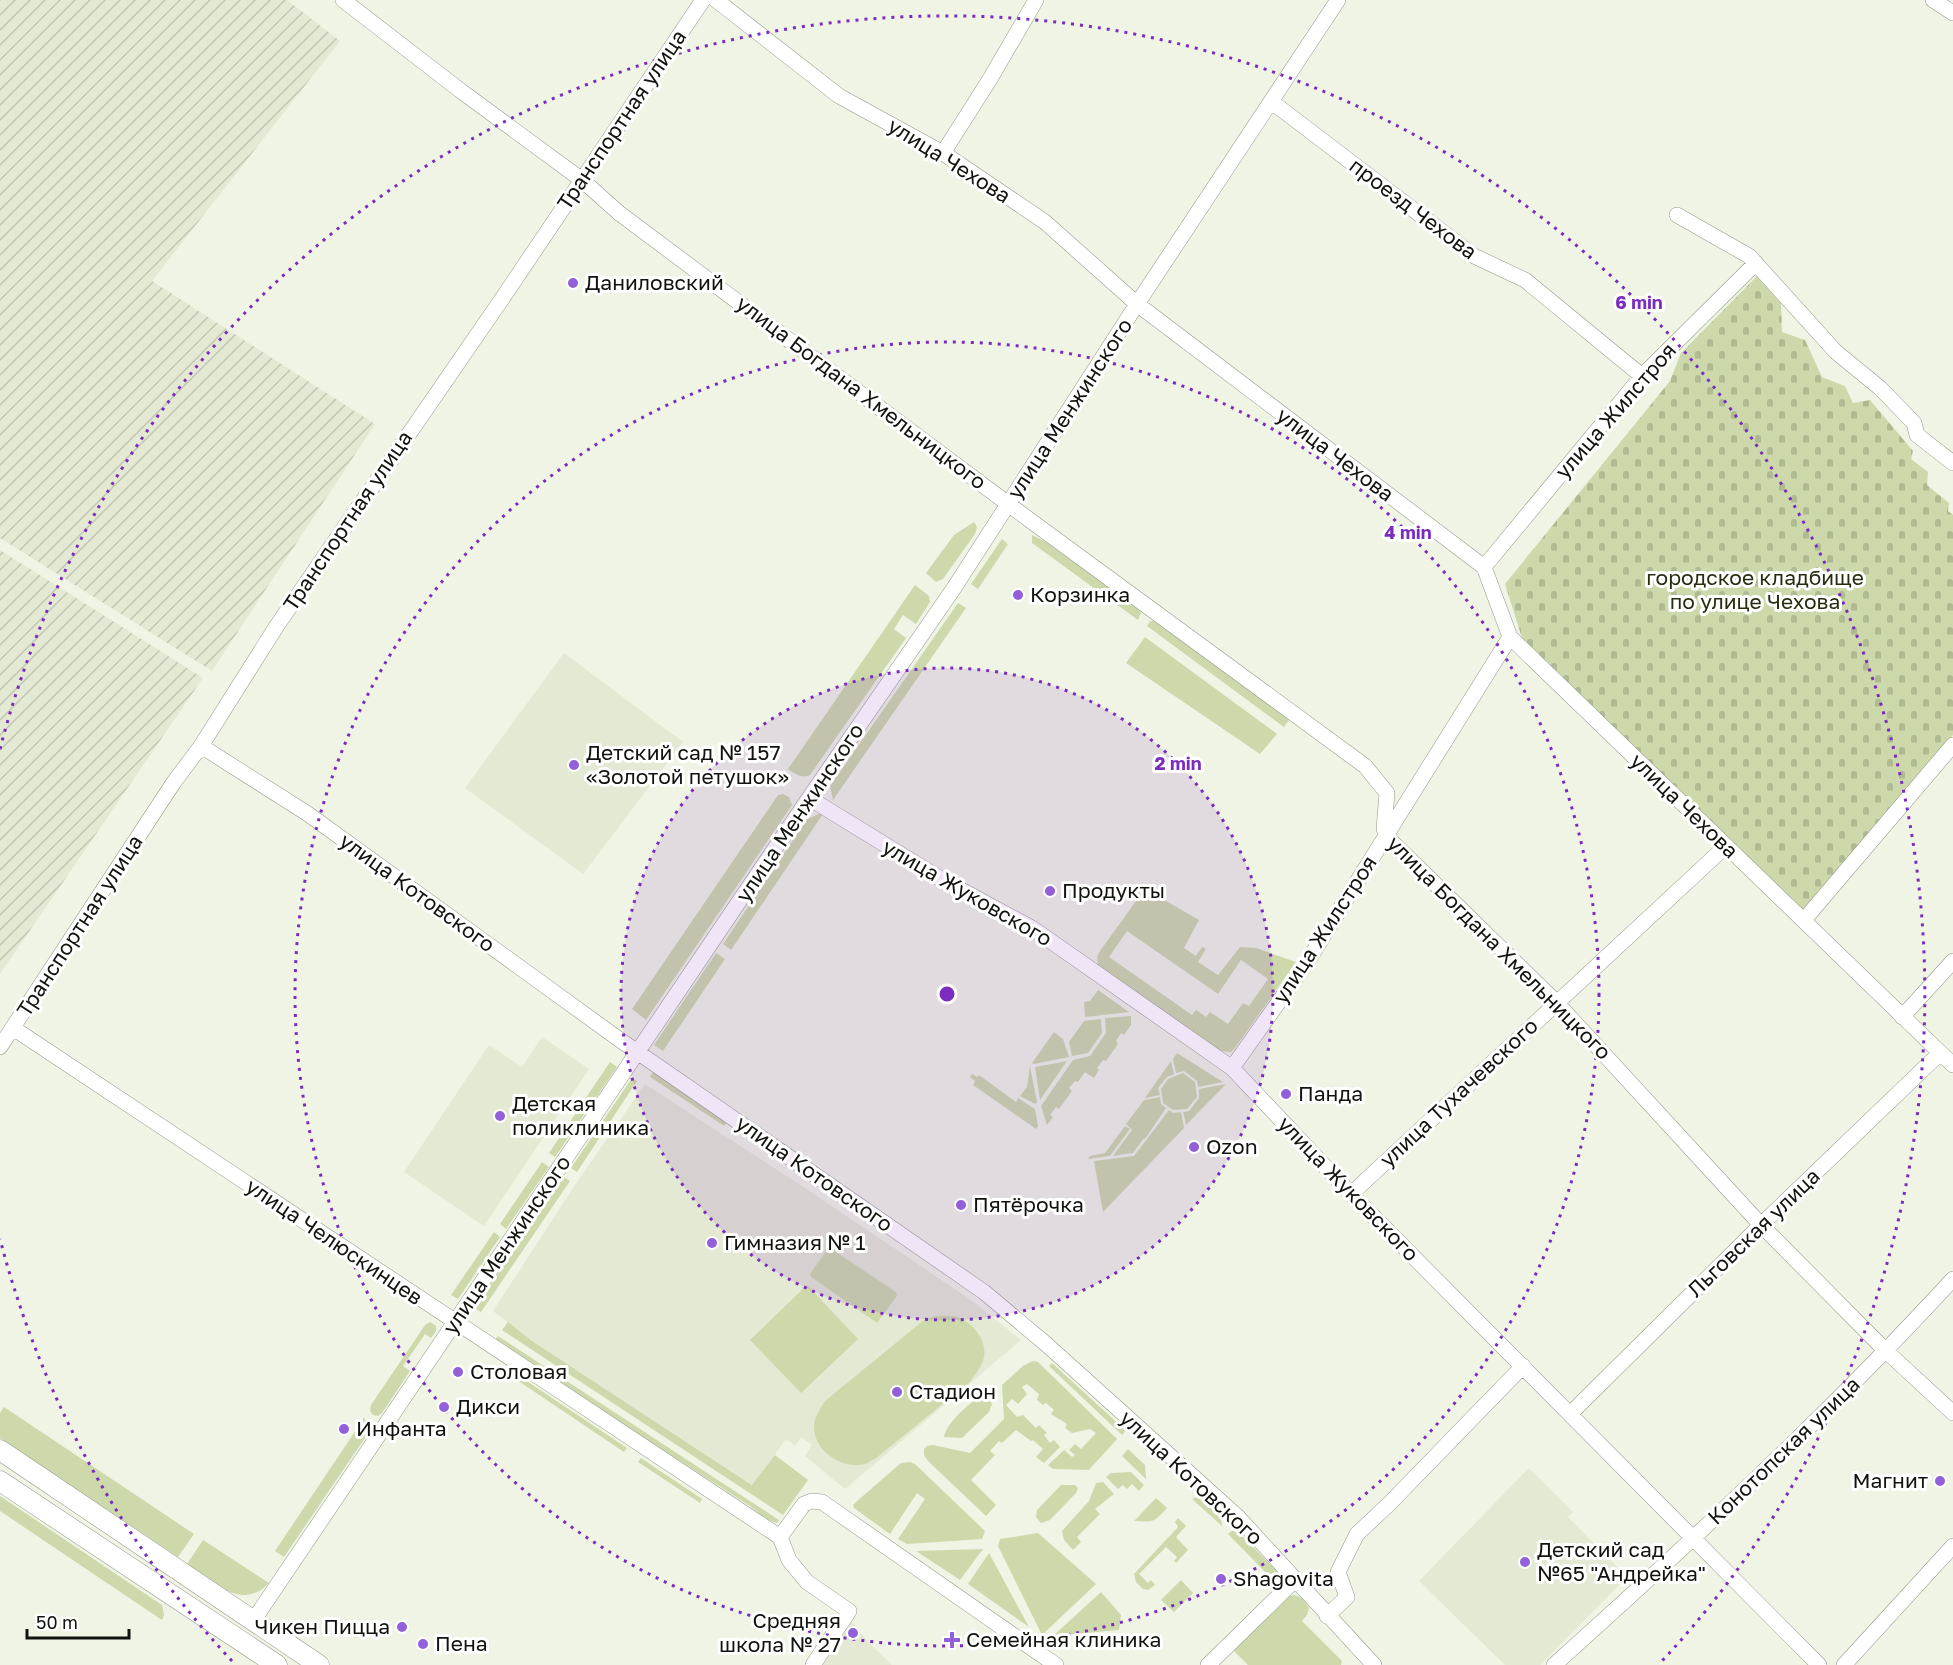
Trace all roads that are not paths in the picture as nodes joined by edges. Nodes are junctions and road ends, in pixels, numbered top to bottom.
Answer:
1 (343, 0) edge
2 (703, 0) edge
3 (716, 0) edge
4 (1036, 0) edge
5 (1338, 0) edge
6 (1934, 0) edge
7 (1953, 13) edge
8 (1272, 102) junction
9 (943, 153) junction
10 (582, 180) junction
11 (1677, 215) dead end
12 (1756, 263) junction
13 (1137, 304) junction
14 (1642, 376) junction
15 (1953, 463) edge
16 (1009, 504) junction
17 (1484, 567) junction
18 (1510, 638) junction
19 (1953, 745) edge
20 (201, 746) junction
21 (809, 798) junction
22 (1387, 837) junction
23 (1726, 846) junction
24 (1804, 920) junction
25 (1953, 961) edge
26 (1556, 1002) junction
27 (1902, 1017) junction
28 (13, 1028) junction
29 (0, 1047) edge
30 (638, 1052) junction
31 (1940, 1053) junction
32 (1953, 1065) edge
33 (1232, 1068) junction
34 (1351, 1194) junction
35 (1761, 1225) junction
36 (1953, 1279) edge
37 (455, 1322) junction
38 (1886, 1352) junction
39 (1523, 1366) junction
40 (1953, 1413) edge
41 (1570, 1414) junction
42 (0, 1450) edge
43 (0, 1481) edge
44 (780, 1537) junction
45 (1694, 1539) junction
46 (1953, 1546) edge
47 (1295, 1580) junction
48 (1327, 1616) junction
49 (254, 1621) junction
50 (240, 1641) junction
51 (277, 1665) edge
52 (319, 1665) edge
53 (813, 1665) edge
54 (1056, 1665) edge
55 (1208, 1665) edge
56 (1374, 1665) edge
57 (1554, 1665) edge
58 (1819, 1665) edge
59 (1844, 1665) edge

1 - 10 street, улица Богдана Хмельницкого
2 - 10 street, Транспортная улица
3 - 9 street, улица Чехова
4 - 9 street
5 - 8 street, улица Менжинского
6 - 7 street
8 - 13 street, улица Менжинского
8 - 14 street, проезд Чехова
9 - 13 street, улица Чехова
10 - 16 street, улица Богдана Хмельницкого
10 - 20 street, Транспортная улица
11 - 12 street
12 - 14 street, улица Жилстроя
12 - 15 street
13 - 16 street, улица Менжинского
13 - 17 street, улица Чехова
14 - 17 street, улица Жилстроя
16 - 21 street, улица Менжинского
16 - 22 street, улица Богдана Хмельницкого
17 - 18 street, улица Чехова
18 - 22 street, улица Жилстроя
18 - 23 street, улица Чехова
19 - 24 street
20 - 28 street, Транспортная улица
20 - 30 street, улица Котовского
21 - 30 street, улица Менжинского
21 - 33 street, улица Жуковского
22 - 26 street, улица Богдана Хмельницкого
22 - 33 street, улица Жилстроя
23 - 24 street, улица Чехова
23 - 26 street, улица Тухачевского
24 - 27 street, улица Чехова
25 - 27 street
26 - 34 street, улица Тухачевского
26 - 35 street, улица Богдана Хмельницкого
27 - 31 street, улица Чехова
28 - 29 street, Транспортная улица
28 - 37 street, улица Челюскинцев
30 - 37 street, улица Менжинского
30 - 47 street, улица Котовского
31 - 32 street, улица Чехова
31 - 35 street, Льговская улица
33 - 34 street, улица Жуковского
34 - 39 street, улица Жуковского
35 - 38 street, улица Богдана Хмельницкого
35 - 41 street, Льговская улица
36 - 38 street, Конотопская улица
37 - 44 street, улица Челюскинцев
37 - 49 street, улица Менжинского
38 - 40 street, улица Богдана Хмельницкого
38 - 45 street, Конотопская улица
39 - 41 street, улица Жуковского
39 - 48 street
41 - 45 street, улица Жуковского
42 - 49 main road
43 - 50 main road
44 - 53 street
44 - 54 street
45 - 57 street, Конотопская улица
45 - 58 street, улица Жуковского
46 - 59 street
47 - 48 street, улица Котовского
47 - 55 street
48 - 56 street, улица Котовского
49 - 50 main road
49 - 52 main road
50 - 51 main road

